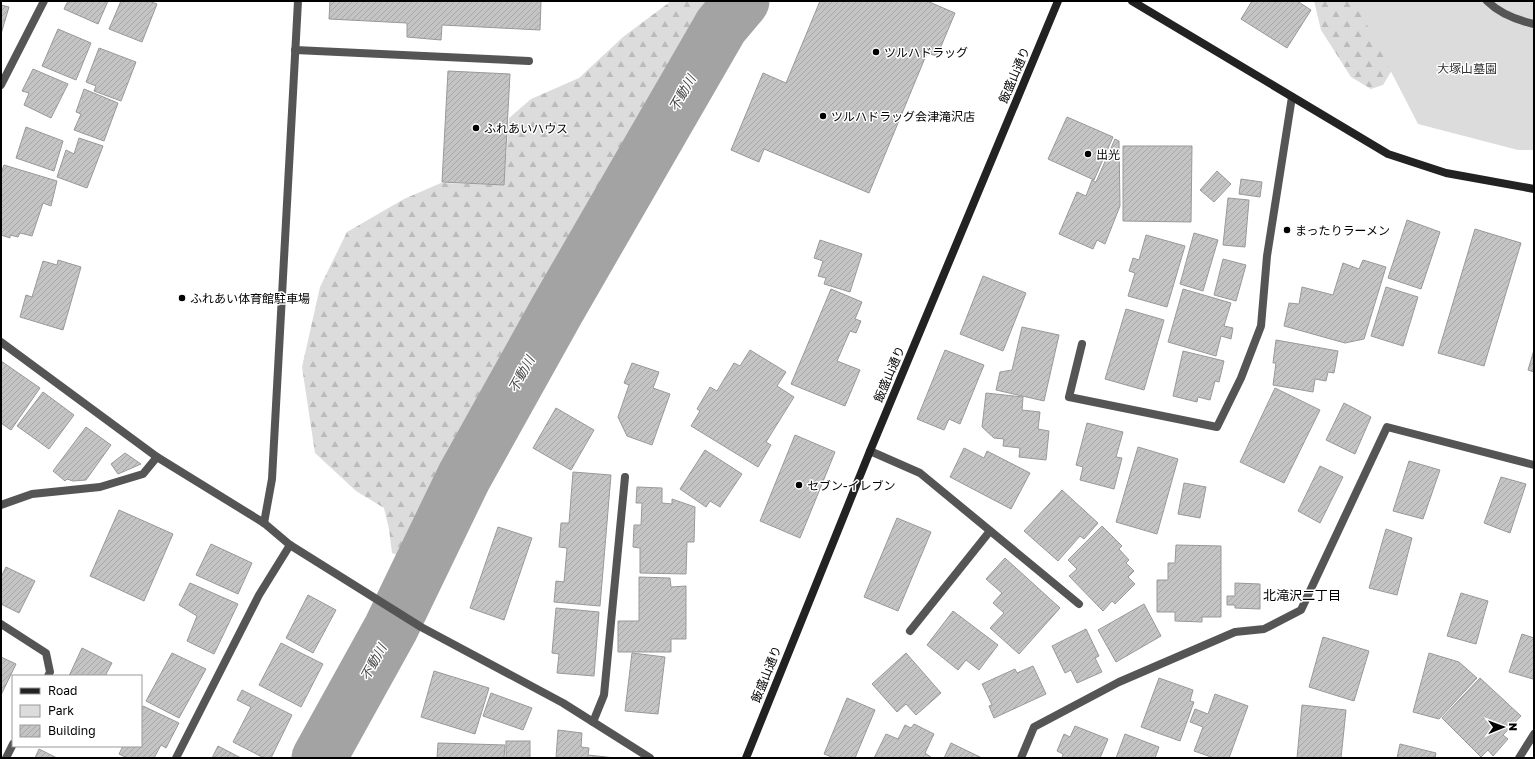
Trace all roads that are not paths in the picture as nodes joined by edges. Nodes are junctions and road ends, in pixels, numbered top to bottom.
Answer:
1 (44, 1) edge
2 (298, 1) edge
3 (1058, 1) edge
4 (1132, 1) edge
5 (1487, 1) edge
6 (1534, 24) edge
7 (295, 50) junction
8 (529, 61) dead end
9 (1, 85) edge
10 (1292, 97) junction
11 (1534, 189) edge
12 (1, 342) edge
13 (1082, 344) dead end
14 (870, 451) junction
15 (157, 457) junction
16 (1534, 465) edge
17 (625, 477) dead end
18 (1, 505) edge
19 (264, 523) junction
20 (990, 531) junction
21 (290, 545) junction
22 (1079, 604) dead end
23 (1, 624) edge
24 (910, 631) dead end
25 (48, 675) edge
26 (594, 722) junction
27 (1534, 734) edge
28 (12, 746) edge
29 (6, 758) edge
30 (176, 758) edge
31 (650, 758) edge
32 (746, 758) edge
33 (1021, 758) edge
34 (1519, 758) edge

1 - 9 street
2 - 7 street
3 - 14 street, 飯盛山通り
4 - 10 street
5 - 6 street
7 - 8 street
7 - 19 street
10 - 11 street
10 - 13 street
12 - 15 street
14 - 20 street
14 - 32 street, 飯盛山通り
15 - 18 street
15 - 19 street
16 - 33 street
17 - 26 street
19 - 21 street
20 - 22 street
20 - 24 street
21 - 26 street
21 - 30 street
23 - 25 street
26 - 31 street
27 - 34 street
28 - 29 street

